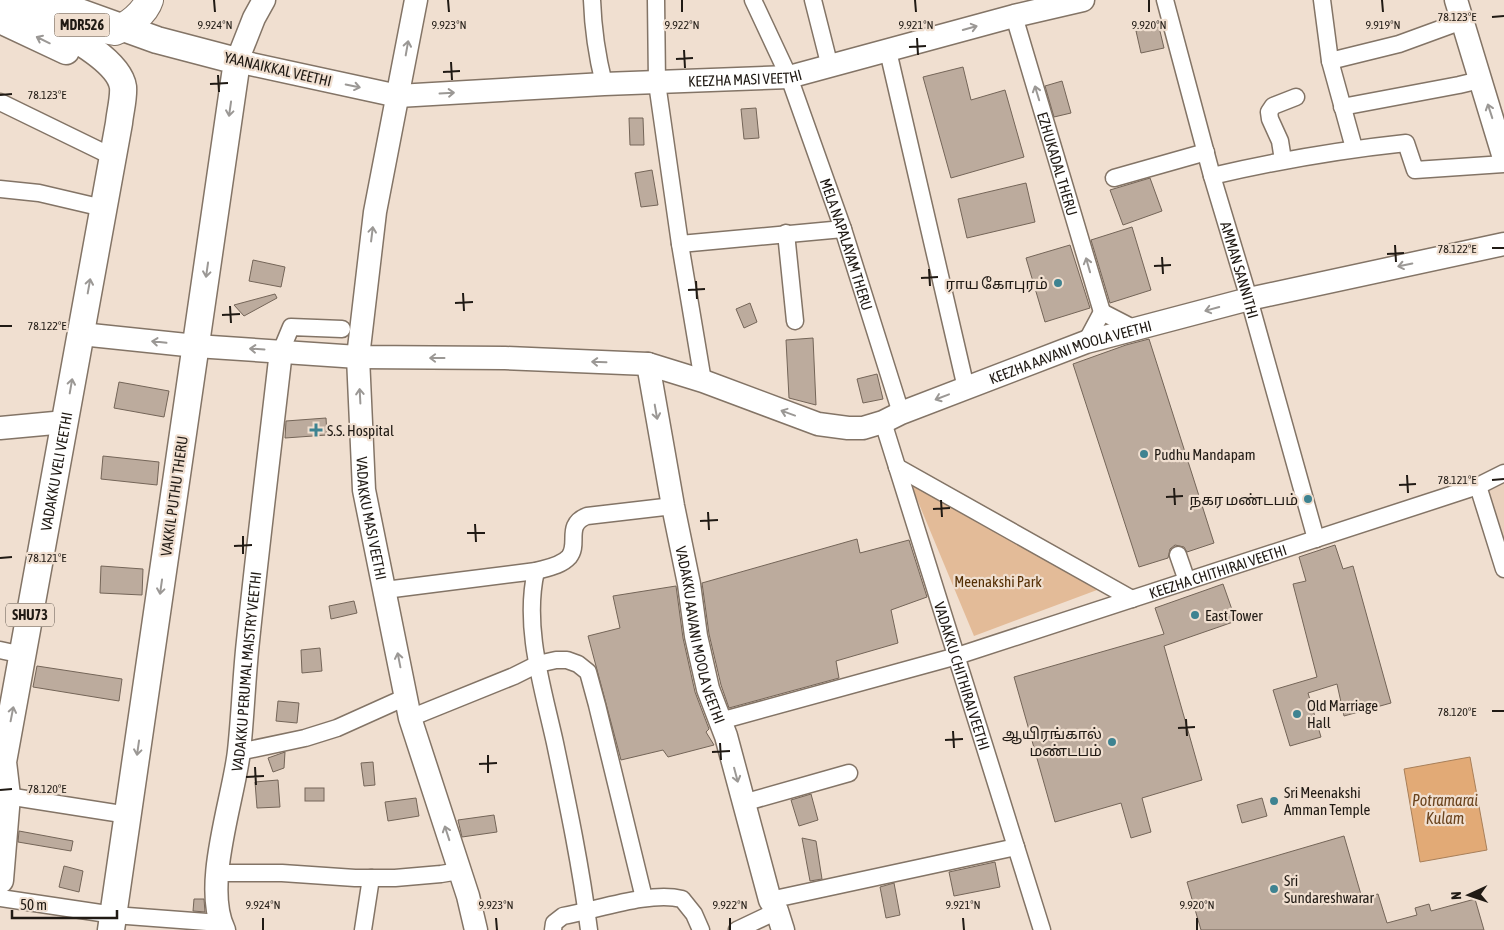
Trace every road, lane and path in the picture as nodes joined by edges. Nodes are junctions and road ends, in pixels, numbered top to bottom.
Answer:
1 (3, 0) edge
2 (264, 0) edge
3 (416, 0) edge
4 (592, 0) edge
5 (656, 0) edge
6 (753, 0) edge
7 (813, 0) edge
8 (1083, 0) edge
9 (1165, 0) edge
10 (1322, 0) edge
11 (148, 3) edge
12 (1011, 8) edge
13 (42, 9) edge
14 (1459, 11) edge
15 (0, 20) edge
16 (124, 28) junction
17 (158, 40) junction
18 (888, 51) junction
19 (1330, 60) junction
20 (237, 61) junction
21 (105, 62) junction
22 (830, 67) junction
23 (789, 77) junction
24 (1480, 80) junction
25 (657, 83) junction
26 (604, 84) junction
27 (123, 88) joint
28 (398, 96) junction
29 (1296, 97) dead end
30 (0, 102) edge
31 (1342, 107) junction
32 (1354, 148) junction
33 (1206, 152) junction
34 (113, 156) junction
35 (1504, 158) edge
36 (1283, 160) junction
37 (1504, 164) edge
38 (1212, 176) junction
39 (1114, 178) dead end
40 (0, 189) edge
41 (103, 208) junction
42 (842, 229) junction
43 (786, 233) junction
44 (680, 244) junction
45 (1504, 244) edge
46 (1249, 299) junction
47 (1102, 312) junction
48 (795, 321) dead end
49 (342, 329) dead end
50 (1135, 329) junction
51 (81, 334) junction
52 (1086, 342) junction
53 (196, 346) junction
54 (281, 350) junction
55 (358, 357) junction
56 (648, 364) junction
57 (703, 382) junction
58 (966, 388) junction
59 (892, 417) junction
60 (65, 422) junction
61 (0, 428) edge
62 (897, 467) junction
63 (1504, 473) edge
64 (1478, 486) junction
65 (672, 506) junction
66 (1316, 538) junction
67 (1178, 555) dead end
68 (1504, 569) edge
69 (536, 571) junction
70 (1186, 581) junction
71 (385, 590) junction
72 (1132, 599) junction
73 (11, 652) edge
74 (957, 656) junction
75 (538, 664) junction
76 (408, 707) junction
77 (720, 721) junction
78 (239, 752) junction
79 (2, 756) edge
80 (849, 773) dead end
81 (7, 796) junction
82 (744, 803) junction
83 (128, 815) junction
84 (1016, 847) junction
85 (459, 871) junction
86 (218, 873) junction
87 (371, 878) junction
88 (0, 880) edge
89 (0, 898) edge
90 (644, 898) junction
91 (587, 912) junction
92 (777, 914) edge
93 (112, 922) edge
94 (222, 927) edge
95 (363, 930) edge
96 (476, 930) edge
97 (553, 930) edge
98 (589, 930) edge
99 (701, 930) edge
100 (737, 930) edge
101 (1042, 930) edge

1 - 13 highway, MDR526
2 - 20 main road
28 -> 3 main road, VADAKKU MASI VEETHI
4 - 26 street
5 - 25 street
6 - 23 street, MELA NAPALAYAM THERU
7 - 22 street
8 - 12 main road, KEEZHA MASI VEETHI
9 - 33 street, AMMAN SANNITHI
10 - 19 street
11 - 16 highway, MDR526
11 - 17 main road
18 -> 12 main road, KEEZHA MASI VEETHI
47 -> 12 street, EZHUKADAL THERU
13 - 16 highway, MDR526
13 - 21 main road, MDR526
14 - 19 street
14 - 24 main road
21 -> 15 main road
16 - 17 main road, YAANAIKKAL VEETHI
17 - 20 main road, YAANAIKKAL VEETHI
18 - 22 main road, KEEZHA MASI VEETHI
18 - 58 street
19 - 31 street
20 -> 28 main road, YAANAIKKAL VEETHI
20 -> 53 main road, VAKKIL PUTHU THERU
21 - 27 main road, MDR526
22 - 23 main road, KEEZHA MASI VEETHI
23 - 25 main road, KEEZHA MASI VEETHI
23 - 42 street, MELA NAPALAYAM THERU
24 - 31 street
35 -> 24 main road
25 - 26 main road, KEEZHA MASI VEETHI
25 - 44 street
28 -> 26 main road, KEEZHA MASI VEETHI
27 - 34 main road, VADAKKU VELI VEETHI / SHU73
55 -> 28 main road, VADAKKU MASI VEETHI
29 - 36 street
30 - 34 street
31 - 32 street
32 - 36 street
32 - 37 street
33 - 38 street, AMMAN SANNITHI
33 - 39 street
34 - 41 main road, VADAKKU VELI VEETHI / SHU73
36 - 38 street
38 - 46 street, AMMAN SANNITHI
40 - 41 street
51 -> 41 main road, VADAKKU VELI VEETHI / SHU73
42 - 43 street
42 - 59 street, MELA NAPALAYAM THERU
43 - 44 street
43 - 48 street
44 - 57 street
45 -> 46 main road, KEEZHA AAVANI MOOLA VEETHI
46 -> 50 main road, KEEZHA AAVANI MOOLA VEETHI
46 - 66 street, AMMAN SANNITHI
47 - 50 street
47 - 52 street
49 - 54 street
50 - 52 main road, KEEZHA AAVANI MOOLA VEETHI
53 -> 51 main road, KEEZHA AAVANI MOOLA VEETHI
60 -> 51 main road, VADAKKU VELI VEETHI / SHU73
52 - 58 main road, KEEZHA AAVANI MOOLA VEETHI
54 -> 53 main road, KEEZHA AAVANI MOOLA VEETHI
53 -> 83 main road, VAKKIL PUTHU THERU
54 - 55 main road, KEEZHA AAVANI MOOLA VEETHI
54 - 78 main road, VADAKKU PERUMAL MAISTRY VEETHI
56 -> 55 main road, KEEZHA AAVANI MOOLA VEETHI
71 -> 55 main road, VADAKKU MASI VEETHI
56 - 57 main road, KEEZHA AAVANI MOOLA VEETHI
56 -> 65 main road, VADAKKU AAVANI MOOLA VEETHI
59 -> 57 main road, KEEZHA AAVANI MOOLA VEETHI
58 -> 59 main road, KEEZHA AAVANI MOOLA VEETHI
59 - 62 street, VADAKKU CHITHIRAI VEETHI
60 - 61 main road
60 - 73 main road, VADAKKU VELI VEETHI / SHU73
62 - 72 street
62 - 74 street, VADAKKU CHITHIRAI VEETHI
63 - 64 street, KEEZHA CHITHIRAI VEETHI
64 - 66 street, KEEZHA CHITHIRAI VEETHI
64 - 68 street
65 - 69 street
65 - 77 main road, VADAKKU AAVANI MOOLA VEETHI
66 - 70 street, KEEZHA CHITHIRAI VEETHI
67 - 70 street
69 - 71 street
69 - 75 street
70 - 72 street, KEEZHA CHITHIRAI VEETHI
76 -> 71 main road, VADAKKU MASI VEETHI
72 - 74 street, KEEZHA CHITHIRAI VEETHI
79 -> 73 main road, VADAKKU VELI VEETHI / SHU73
74 - 77 street, KEEZHA CHITHIRAI VEETHI
74 - 84 street, VADAKKU CHITHIRAI VEETHI
75 - 76 street
75 - 90 street
75 - 91 street
76 - 78 street
85 -> 76 main road, VADAKKU MASI VEETHI
77 -> 82 main road, VADAKKU AAVANI MOOLA VEETHI
78 - 86 main road, VADAKKU PERUMAL MAISTRY VEETHI
79 - 81 main road, VADAKKU VELI VEETHI / SHU73
80 - 82 street
81 - 83 street
81 - 88 main road, VADAKKU VELI VEETHI / SHU73
82 - 92 main road, VADAKKU AAVANI MOOLA VEETHI
83 - 93 main road, VAKKIL PUTHU THERU
84 - 92 street
84 - 101 street, VADAKKU CHITHIRAI VEETHI
85 - 87 street
85 - 96 main road, VADAKKU MASI VEETHI
86 - 87 street
86 - 94 main road, VADAKKU PERUMAL MAISTRY VEETHI
87 - 95 street
89 - 93 street
90 - 91 street
90 - 99 street
91 - 97 street
91 - 98 street
92 - 100 street
93 - 94 street

